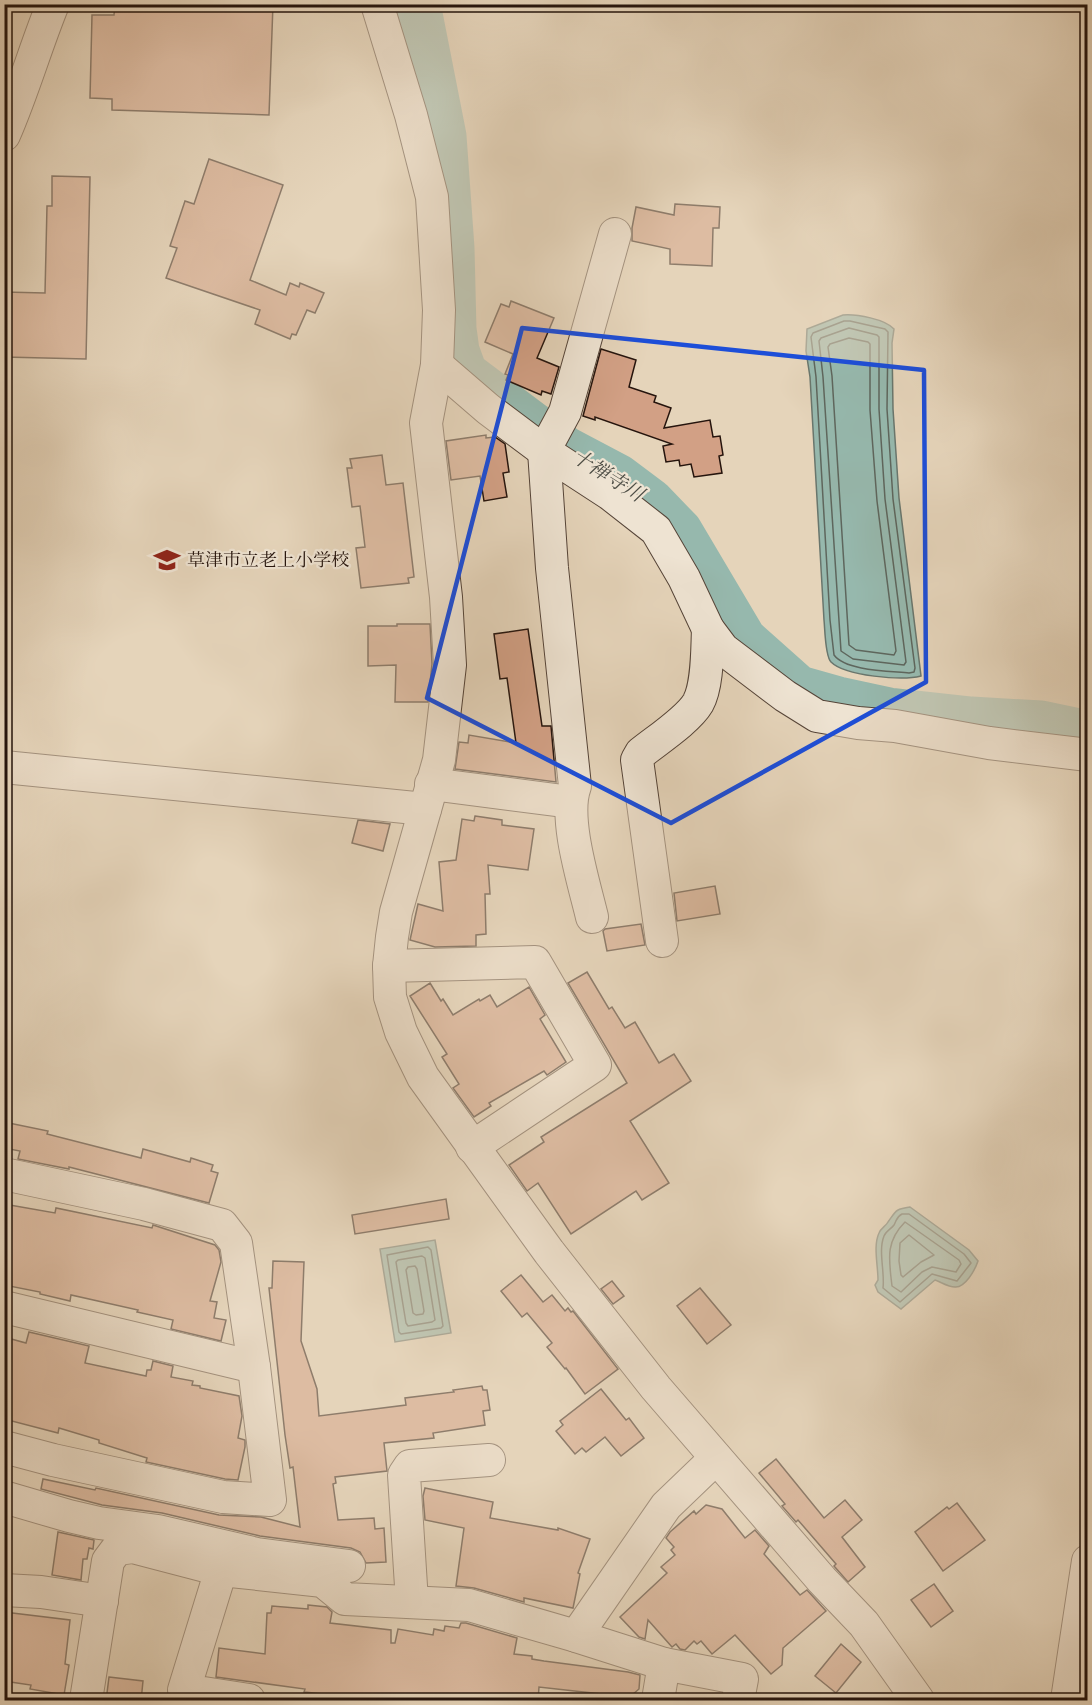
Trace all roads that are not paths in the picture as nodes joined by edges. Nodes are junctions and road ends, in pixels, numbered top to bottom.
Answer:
1 (53, 4) edge
2 (377, 4) edge
3 (4, 135) edge
4 (615, 234) dead end
5 (437, 365) junction
6 (550, 442) junction
7 (708, 629) junction
8 (1088, 755) edge
9 (4, 767) edge
10 (428, 796) junction
11 (571, 802) junction
12 (592, 917) dead end
13 (662, 941) dead end
14 (389, 966) junction
15 (472, 1147) junction
16 (4, 1174) edge
17 (4, 1307) edge
18 (254, 1367) junction
19 (4, 1447) edge
20 (716, 1458) junction
21 (489, 1460) dead end
22 (4, 1497) edge
23 (1088, 1561) edge
24 (349, 1566) dead end
25 (221, 1570) junction
26 (4, 1590) edge
27 (102, 1601) junction
28 (412, 1602) junction
29 (576, 1635) junction
30 (664, 1664) junction
31 (86, 1701) edge
32 (249, 1701) edge
33 (658, 1701) edge
34 (738, 1701) edge
35 (918, 1701) edge
36 (1067, 1701) edge

1 - 3 street
2 - 5 street
4 - 6 street
5 - 6 street
5 - 10 street
6 - 7 street
6 - 11 street
7 - 8 street
7 - 13 street
9 - 10 street
10 - 11 street
10 - 14 street
11 - 12 street
14 - 15 street
14 - 15 street
15 - 20 street
16 - 18 street
17 - 18 street
18 - 19 street
20 - 29 street
20 - 35 street
21 - 28 street
22 - 24 street
23 - 36 street
25 - 27 street
25 - 28 street
25 - 32 street
26 - 27 street
27 - 31 street
28 - 29 street
29 - 30 street
30 - 33 street
30 - 34 street

